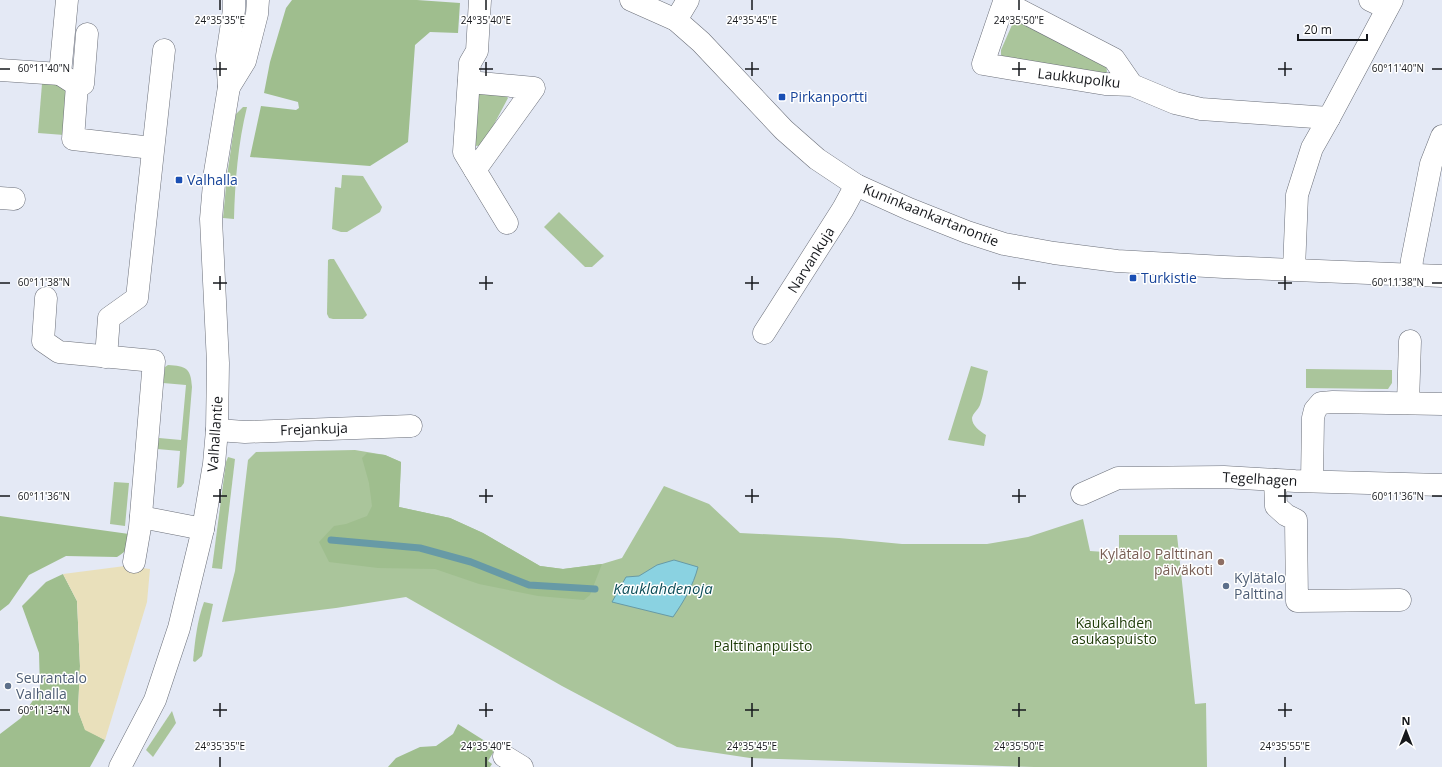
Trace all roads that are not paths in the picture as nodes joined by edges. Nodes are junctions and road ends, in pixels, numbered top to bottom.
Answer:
1 (67, 0) edge
2 (234, 0) edge
3 (258, 0) edge
4 (480, 0) edge
5 (631, 0) edge
6 (688, 0) edge
7 (1383, 3) edge
8 (676, 20) junction
9 (87, 34) dead end
10 (164, 50) dead end
11 (0, 70) edge
12 (69, 79) junction
13 (469, 82) junction
14 (1132, 85) junction
15 (229, 87) junction
16 (1329, 118) junction
17 (1442, 136) edge
18 (152, 148) junction
19 (475, 170) junction
20 (856, 185) junction
21 (507, 223) dead end
22 (1294, 270) junction
23 (1411, 274) junction
24 (1442, 276) edge
25 (46, 298) dead end
26 (764, 333) dead end
27 (1410, 341) dead end
28 (106, 357) junction
29 (1408, 403) junction
30 (1442, 404) edge
31 (411, 426) dead end
32 (217, 430) junction
33 (1275, 480) junction
34 (1312, 481) junction
35 (1442, 485) edge
36 (1082, 494) dead end
37 (141, 517) junction
38 (203, 529) junction
39 (134, 562) dead end
40 (1400, 600) dead end
41 (504, 756) dead end
42 (120, 767) edge
43 (522, 767) edge

1 - 12 street
2 - 15 street, Valhallantie
3 - 15 street, Valhallantie
4 - 13 street
5 - 8 street, Kuninkaankartanontie
6 - 8 street
7 - 16 street
8 - 20 street, Kuninkaankartanontie
9 - 12 street
10 - 18 street
11 - 12 street
12 - 18 street
13 - 19 street
13 - 19 street
14 - 14 street, Laukkupolku
14 - 16 street, Laukkupolku
15 - 32 street, Valhallantie
16 - 22 street
17 - 23 street
18 - 28 street
19 - 21 street
20 - 22 street, Kuninkaankartanontie
20 - 26 street, Narvankuja
22 - 23 street, Kuninkaankartanontie
23 - 24 street, Kuninkaankartanontie
25 - 28 street
27 - 29 street
28 - 37 street
29 - 30 street
29 - 34 street
31 - 32 street, Frejankuja
32 - 38 street, Valhallantie
33 - 34 street, Tegelhagen
33 - 36 street, Tegelhagen
33 - 40 street
34 - 35 street, Tegelhagen
37 - 38 street
37 - 39 street
38 - 42 street, Valhallantie
41 - 43 street

